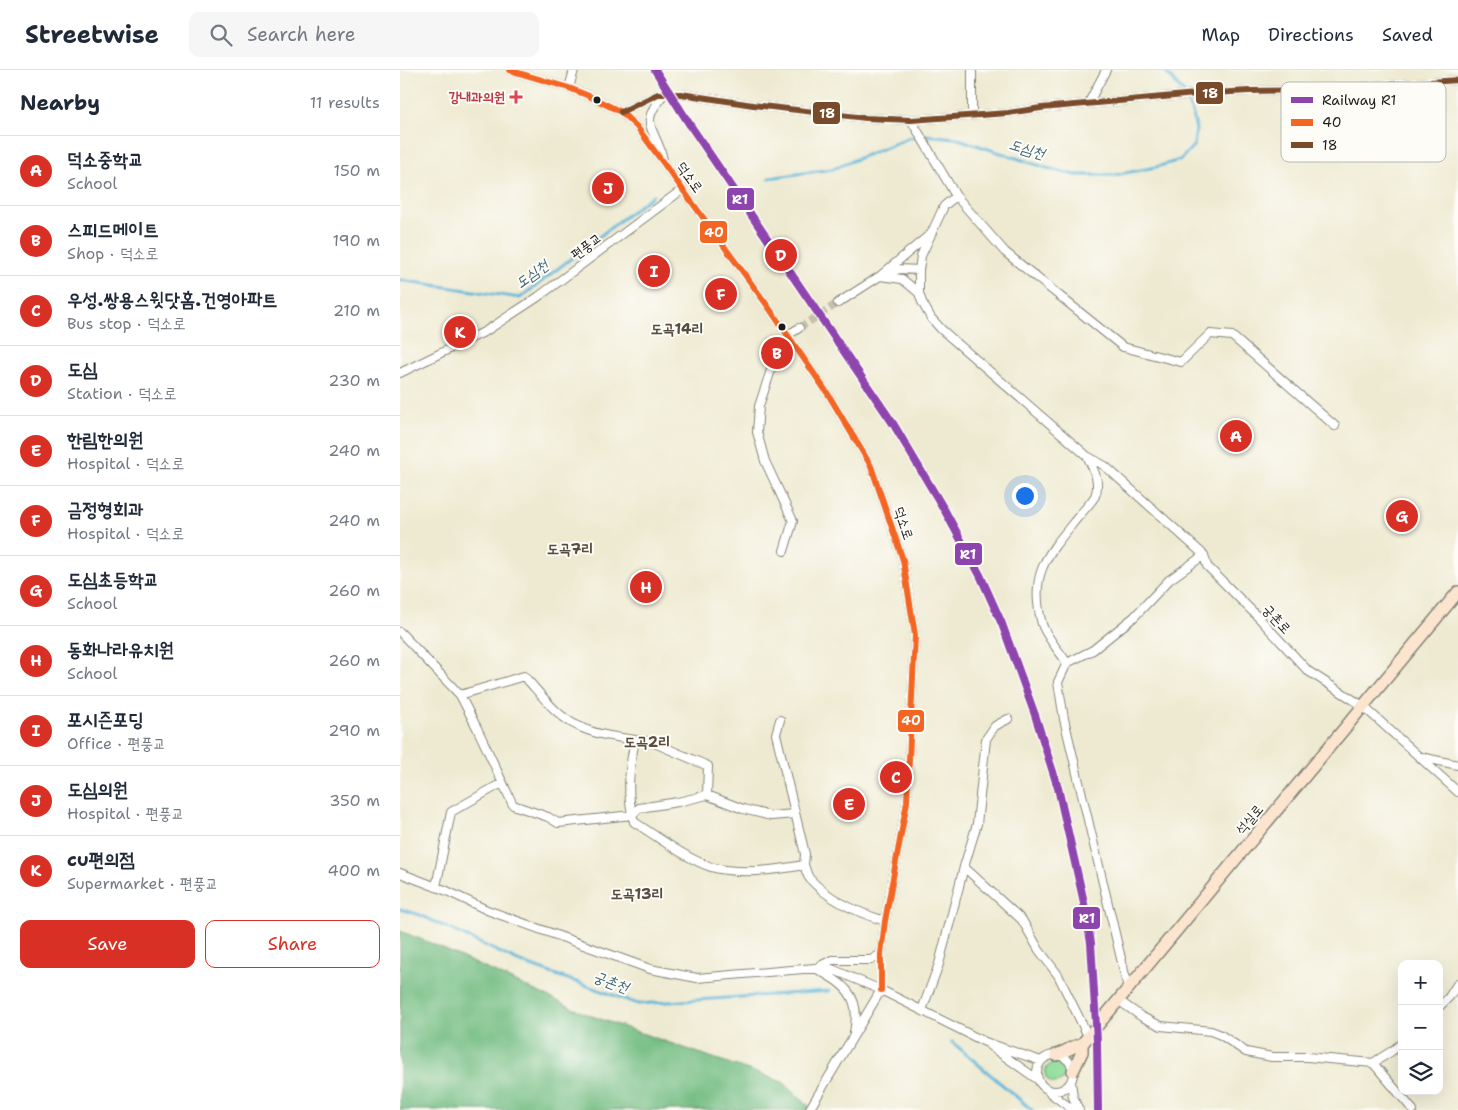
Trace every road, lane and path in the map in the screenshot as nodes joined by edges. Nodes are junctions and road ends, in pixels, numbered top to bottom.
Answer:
1 (509, 70) edge
2 (574, 70) edge
3 (972, 70) edge
4 (1106, 70) edge
5 (1458, 80) edge
6 (1430, 82) edge
7 (569, 88) junction
8 (1281, 91) edge
9 (664, 94) junction
10 (1088, 104) junction
11 (621, 112) junction
12 (972, 116) junction
13 (911, 120) junction
14 (663, 162) junction
15 (683, 189) junction
16 (956, 196) junction
17 (930, 234) junction
18 (918, 270) junction
19 (880, 276) junction
20 (919, 293) junction
21 (838, 302) tunnel mouth
22 (799, 328) tunnel mouth
23 (788, 334) junction
24 (400, 373) edge
25 (1335, 426) dead end
26 (1087, 456) junction
27 (784, 551) dead end
28 (1204, 556) junction
29 (1458, 592) edge
30 (400, 632) edge
31 (1067, 663) junction
32 (460, 695) junction
33 (1362, 706) junction
34 (1008, 719) dead end
35 (780, 720) dead end
36 (635, 740) junction
37 (1418, 756) junction
38 (1458, 765) edge
39 (502, 784) junction
40 (1458, 792) edge
41 (707, 795) junction
42 (795, 814) junction
43 (632, 815) junction
44 (804, 865) junction
45 (964, 868) junction
46 (400, 872) edge
47 (436, 887) junction
48 (885, 921) junction
49 (881, 954) junction
50 (815, 968) junction
51 (1458, 983) edge
52 (1128, 988) junction
53 (881, 990) junction
54 (1118, 1000) junction
55 (1441, 1005) edge
56 (922, 1010) junction
57 (852, 1039) junction
58 (1085, 1040) junction
59 (985, 1042) junction
60 (1398, 1046) edge
61 (1056, 1055) junction
62 (1041, 1061) junction
63 (1373, 1062) junction
64 (1072, 1077) junction
65 (1037, 1079) junction
66 (1046, 1089) junction
67 (809, 1110) edge
68 (1072, 1110) edge
69 (1079, 1110) edge
70 (1413, 1110) edge

1 - 7 street, 덕소로
2 - 7 street
3 - 12 street
4 - 10 street
5 - 6 street
7 - 11 street, 덕소로
8 - 10 street
9 - 11 street
9 - 13 street
9 - 14 street
10 - 12 street
11 - 14 street, 덕소로
12 - 13 street
13 - 16 street
14 - 15 street, 덕소로
15 - 23 street, 덕소로
15 - 24 street, 편풍교
16 - 17 street
16 - 25 street
17 - 18 street
17 - 19 street
18 - 19 street
18 - 20 street
19 - 20 street
19 - 21 street
20 - 26 street, 궁촌로
22 - 23 street
23 - 27 street
23 - 48 street, 덕소로
26 - 28 street, 궁촌로
26 - 31 street
28 - 31 street
28 - 33 street, 궁촌로
29 - 33 street, 석실로
30 - 32 street
31 - 52 street
32 - 36 street
32 - 39 street
33 - 37 street, 궁촌로
33 - 52 street, 석실로
34 - 45 street
35 - 42 street
36 - 41 street
36 - 43 street
37 - 38 street
37 - 40 street, 궁촌로
39 - 43 street
39 - 47 street
41 - 42 street
41 - 43 street
42 - 44 street
43 - 44 street
44 - 48 street
45 - 56 street
45 - 58 street
46 - 47 street
47 - 50 street
48 - 49 street, 덕소로
49 - 50 street
49 - 53 street, 덕소로
50 - 53 street
50 - 57 street
51 - 55 street
52 - 54 street, 석실로
53 - 56 street
53 - 57 street
54 - 58 street, 석실로
54 - 63 street
56 - 59 street
57 - 67 street
58 - 61 street, 석실로
58 - 64 street
59 - 62 street
59 - 65 street
60 - 63 street
61 - 62 street, 석실로
61 - 64 street
62 - 65 street
63 - 70 street
64 - 66 street
64 - 69 street
65 - 66 street
66 - 68 street

